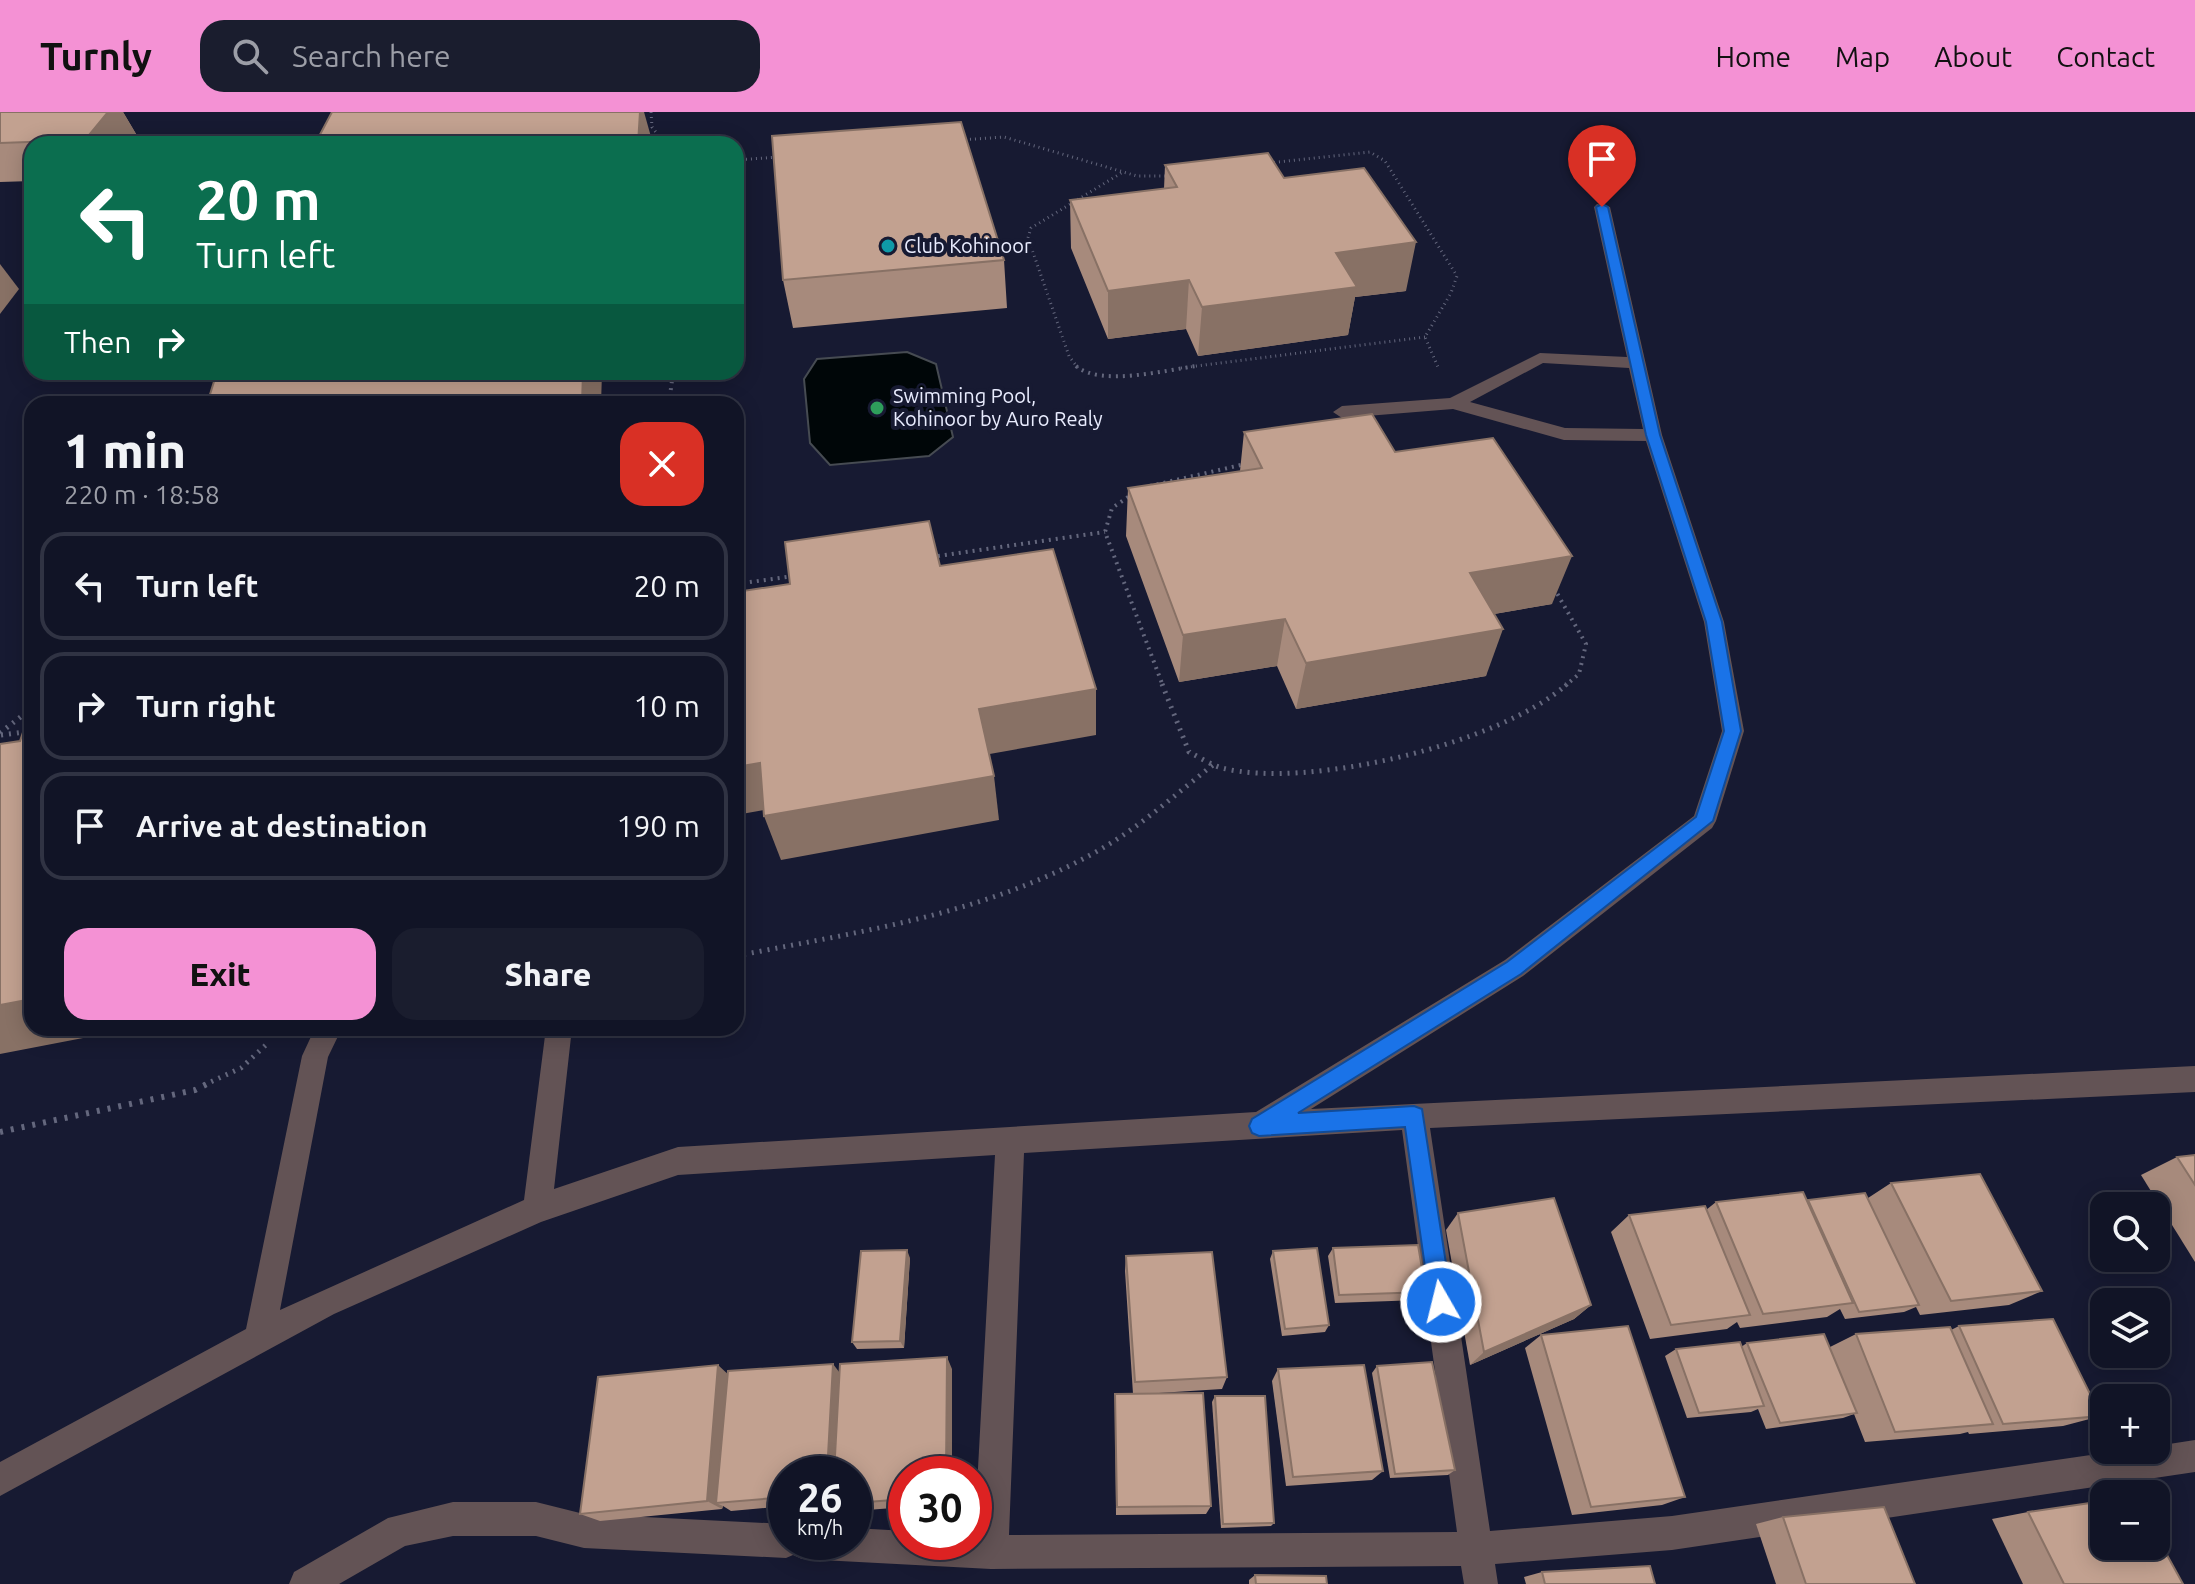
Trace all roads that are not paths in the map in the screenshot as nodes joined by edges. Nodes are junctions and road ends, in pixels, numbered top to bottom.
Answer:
1 (1602, 207) dead end
2 (1634, 363) junction
3 (1454, 403) junction
4 (1342, 412) dead end
5 (1653, 435) junction
6 (325, 1036) edge
7 (558, 1036) edge
8 (2195, 1079) edge
9 (1414, 1116) junction
10 (1259, 1126) junction
11 (1010, 1141) junction
12 (537, 1209) junction
13 (259, 1338) junction
14 (2195, 1456) edge
15 (0, 1480) edge
16 (992, 1530) edge
17 (768, 1540) edge
18 (1476, 1549) junction
19 (992, 1552) edge
20 (306, 1584) edge
21 (1481, 1584) edge

1 - 2 street
2 - 3 street
2 - 5 street
3 - 4 street
3 - 5 street
5 - 10 street
6 - 13 street
7 - 12 street
8 - 9 street
9 - 10 street
9 - 18 street
10 - 11 street
11 - 12 street
11 - 16 street
12 - 13 street
13 - 15 street
14 - 18 street
17 - 20 street
18 - 19 street
18 - 21 street

